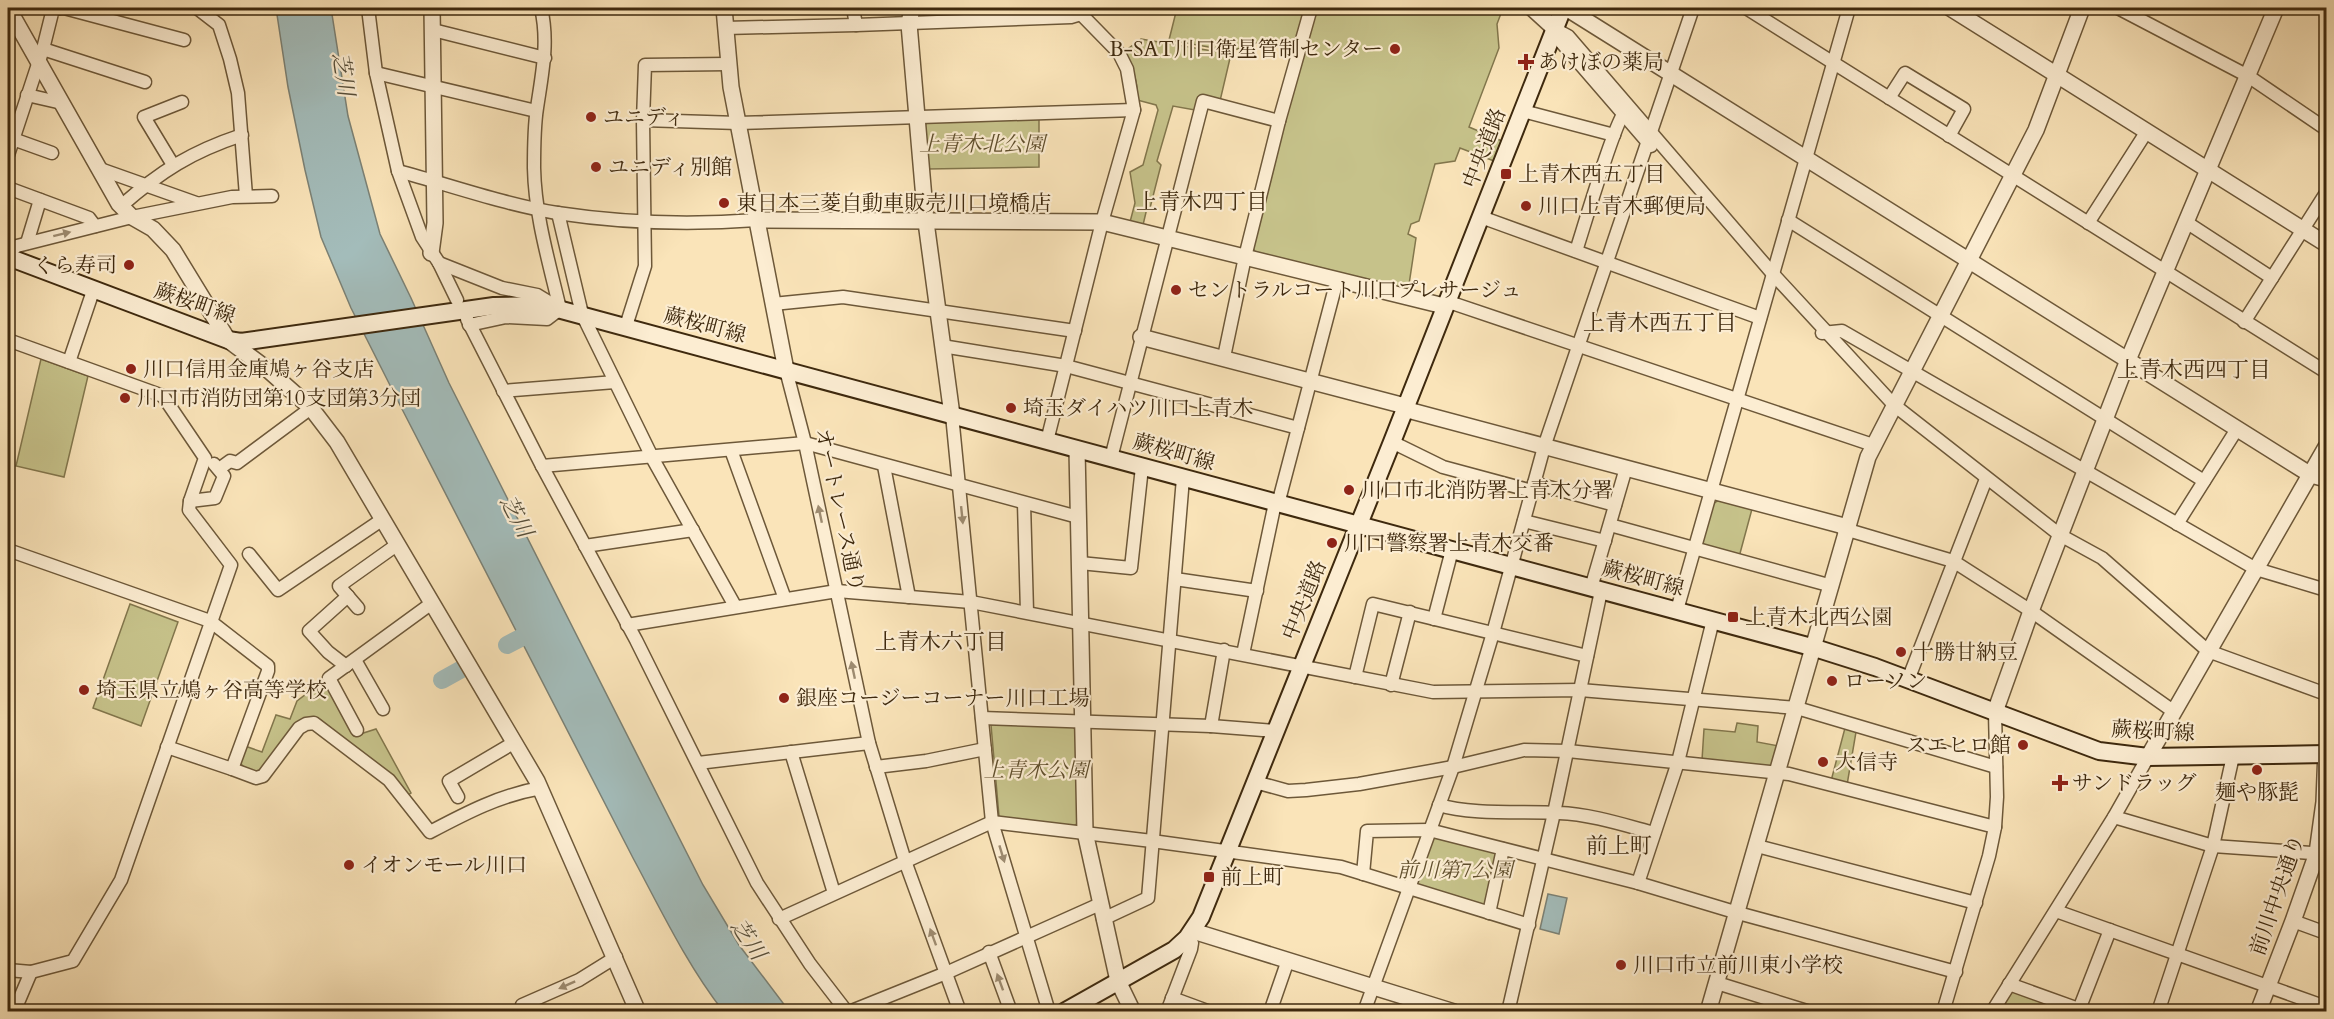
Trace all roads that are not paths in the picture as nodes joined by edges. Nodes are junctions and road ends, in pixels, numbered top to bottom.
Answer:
1 (8, 8) edge
2 (197, 8) edge
3 (368, 8) edge
4 (432, 8) edge
5 (541, 8) edge
6 (724, 8) edge
7 (853, 8) edge
8 (912, 8) edge
9 (1311, 8) edge
10 (1532, 8) edge
11 (1564, 8) edge
12 (1693, 8) edge
13 (1746, 8) edge
14 (1849, 8) edge
15 (1950, 8) edge
16 (2082, 8) edge
17 (2118, 8) edge
18 (2276, 8) edge
19 (1078, 11) edge
20 (909, 24) junction
21 (856, 25) junction
22 (725, 28) junction
23 (1555, 29) junction
24 (433, 30) junction
25 (184, 40) dead end
26 (41, 55) junction
27 (545, 58) junction
28 (1833, 63) junction
29 (728, 64) junction
30 (1671, 72) junction
31 (376, 73) junction
32 (2057, 74) junction
33 (2248, 76) junction
34 (146, 82) dead end
35 (433, 87) junction
36 (27, 95) junction
37 (1889, 98) junction
38 (182, 102) dead end
39 (62, 103) junction
40 (1134, 110) junction
41 (536, 111) junction
42 (1523, 111) junction
43 (1626, 111) junction
44 (916, 117) junction
45 (643, 120) junction
46 (1279, 121) junction
47 (738, 123) junction
48 (2326, 129) edge
49 (2147, 131) junction
50 (242, 135) junction
51 (1614, 135) junction
52 (1950, 136) junction
53 (1649, 137) junction
54 (13, 139) junction
55 (52, 153) dead end
56 (8, 155) edge
57 (1806, 157) junction
58 (173, 165) junction
59 (100, 169) junction
60 (2208, 170) junction
61 (398, 171) junction
62 (2013, 175) junction
63 (433, 180) junction
64 (145, 185) junction
65 (8, 188) edge
66 (2326, 193) edge
67 (246, 196) junction
68 (272, 196) dead end
69 (40, 200) junction
70 (197, 204) junction
71 (120, 206) junction
72 (537, 209) junction
73 (558, 213) junction
74 (132, 217) junction
75 (1481, 217) junction
76 (757, 220) junction
77 (1788, 220) junction
78 (645, 222) junction
79 (926, 222) junction
80 (1102, 222) junction
81 (2186, 222) junction
82 (2088, 223) junction
83 (95, 226) junction
84 (2303, 229) junction
85 (1168, 239) junction
86 (27, 243) junction
87 (2326, 244) edge
88 (1576, 251) junction
89 (8, 252) edge
90 (8, 257) edge
91 (1245, 257) junction
92 (435, 258) junction
93 (1969, 260) junction
94 (1607, 263) junction
95 (2165, 272) junction
96 (1772, 278) junction
97 (2272, 278) junction
98 (1337, 280) junction
99 (93, 291) junction
100 (457, 300) dead end
101 (773, 304) junction
102 (1445, 304) junction
103 (560, 309) junction
104 (938, 310) junction
105 (582, 314) junction
106 (1940, 315) junction
107 (1760, 318) junction
108 (2244, 322) junction
109 (626, 327) junction
110 (1075, 331) junction
111 (1822, 333) junction
112 (1141, 337) junction
113 (8, 340) edge
114 (228, 340) junction
115 (942, 346) junction
116 (1579, 346) junction
117 (1224, 357) junction
118 (2128, 360) junction
119 (69, 362) junction
120 (1066, 366) junction
121 (786, 370) junction
122 (1911, 371) junction
123 (2326, 372) edge
124 (1312, 381) junction
125 (615, 382) junction
126 (1130, 382) junction
127 (503, 391) junction
128 (1737, 400) junction
129 (1894, 405) junction
130 (1405, 407) junction
131 (311, 408) junction
132 (952, 415) junction
133 (2105, 420) junction
134 (1298, 428) junction
135 (2237, 429) junction
136 (1047, 441) junction
137 (1392, 442) junction
138 (805, 443) junction
139 (1873, 445) junction
140 (1544, 447) junction
141 (2326, 447) edge
142 (1077, 449) junction
143 (731, 450) junction
144 (205, 458) junction
145 (652, 458) junction
146 (1111, 458) junction
147 (542, 466) junction
148 (884, 466) junction
149 (1142, 467) junction
150 (1626, 468) junction
151 (219, 469) junction
152 (2085, 472) junction
153 (2311, 475) junction
154 (1183, 478) junction
155 (1986, 479) junction
156 (2326, 479) edge
157 (2204, 482) junction
158 (959, 485) junction
159 (1533, 487) junction
160 (1710, 491) junction
161 (190, 501) junction
162 (1024, 502) junction
163 (1276, 504) junction
164 (1615, 505) junction
165 (1078, 517) junction
166 (383, 519) junction
167 (1524, 521) junction
168 (1358, 524) junction
169 (2177, 524) junction
170 (1610, 525) junction
171 (693, 530) junction
172 (1848, 530) junction
173 (2060, 535) junction
174 (1605, 541) junction
175 (398, 544) junction
176 (585, 546) junction
177 (1695, 548) junction
178 (8, 550) edge
179 (1452, 550) junction
180 (249, 554) dead end
181 (1953, 561) junction
182 (1080, 563) junction
183 (1512, 566) junction
184 (2256, 569) junction
185 (1174, 579) junction
186 (1832, 586) junction
187 (1596, 589) junction
188 (2326, 590) edge
189 (837, 591) junction
190 (1257, 591) junction
191 (348, 596) junction
192 (909, 597) junction
193 (785, 599) junction
194 (971, 602) junction
195 (432, 603) junction
196 (735, 606) junction
197 (358, 608) dead end
198 (1677, 610) junction
199 (2031, 611) junction
200 (1027, 612) junction
201 (1410, 612) junction
202 (1434, 619) junction
203 (1713, 620) junction
204 (210, 621) junction
205 (1082, 622) junction
206 (627, 625) junction
207 (1493, 633) junction
208 (1169, 640) junction
209 (1815, 648) junction
210 (1224, 650) junction
211 (2208, 651) junction
212 (1243, 654) junction
213 (1587, 656) junction
214 (350, 663) junction
215 (1302, 667) junction
216 (1355, 677) junction
217 (1908, 680) junction
218 (1391, 685) junction
219 (1580, 690) junction
220 (1476, 691) junction
221 (2326, 694) edge
222 (1692, 698) junction
223 (1797, 708) junction
224 (383, 709) dead end
225 (2174, 711) junction
226 (1995, 712) junction
227 (982, 718) junction
228 (1083, 722) junction
229 (1162, 724) junction
230 (1211, 726) junction
231 (357, 730) dead end
232 (1276, 731) junction
233 (515, 742) junction
234 (869, 743) junction
235 (167, 747) junction
236 (985, 749) junction
237 (1568, 751) junction
238 (791, 752) junction
239 (2326, 753) edge
240 (2233, 756) junction
241 (2148, 757) junction
242 (1678, 762) junction
243 (698, 763) junction
244 (876, 767) junction
245 (1453, 767) junction
246 (1996, 767) junction
247 (232, 770) junction
248 (1778, 773) junction
249 (1255, 782) junction
250 (541, 788) junction
251 (458, 797) dead end
252 (1439, 805) junction
253 (1554, 813) junction
254 (2114, 817) junction
255 (992, 822) junction
256 (1995, 827) junction
257 (1430, 830) junction
258 (1085, 832) junction
259 (1654, 833) junction
260 (1152, 841) junction
261 (1757, 846) junction
262 (2213, 846) junction
263 (1503, 849) junction
264 (1228, 851) junction
265 (2322, 854) edge
266 (1543, 859) junction
267 (905, 861) junction
268 (1363, 874) junction
269 (1638, 884) junction
270 (1409, 889) junction
271 (834, 893) junction
272 (1976, 903) junction
273 (1102, 911) junction
274 (2056, 911) junction
275 (1489, 913) junction
276 (1738, 913) junction
277 (779, 918) junction
278 (2293, 921) junction
279 (1529, 925) junction
280 (2110, 930) junction
281 (2326, 933) edge
282 (1190, 934) junction
283 (1026, 935) junction
284 (989, 952) junction
285 (2178, 953) junction
286 (616, 957) junction
287 (1288, 960) junction
288 (8, 970) edge
289 (31, 972) junction
290 (1956, 972) junction
291 (946, 973) junction
292 (1118, 981) junction
293 (1717, 983) junction
294 (2009, 984) junction
295 (1374, 987) junction
296 (2267, 987) junction
297 (1173, 998) junction
298 (2307, 1006) edge
299 (2326, 1007) edge
300 (14, 1011) edge
301 (525, 1011) edge
302 (638, 1011) edge
303 (848, 1011) edge
304 (960, 1011) edge
305 (1011, 1011) edge
306 (1049, 1011) edge
307 (1064, 1011) edge
308 (1133, 1011) edge
309 (1167, 1011) edge
310 (1210, 1011) edge
311 (1270, 1011) edge
312 (1364, 1011) edge
313 (1454, 1011) edge
314 (1508, 1011) edge
315 (1708, 1011) edge
316 (1810, 1011) edge
317 (1943, 1011) edge
318 (1992, 1011) edge
319 (2081, 1011) edge
320 (2158, 1011) edge
321 (2258, 1011) edge

1 - 26 street
2 - 50 street
3 - 31 street
4 - 24 street
5 - 27 street
6 - 22 street, オートレース通り
7 - 21 street
8 - 20 street
9 - 46 street
10 - 23 street
11 - 23 main road, 中央道路
11 - 30 street
12 - 30 street
13 - 28 street
14 - 28 street
15 - 32 street
16 - 32 street
17 - 33 street
18 - 33 street
19 - 20 street
19 - 40 street
20 - 21 street
20 - 44 street
21 - 22 street
22 - 29 street, オートレース通り
23 - 42 main road, 中央道路
23 - 43 street
24 - 27 street
24 - 35 street
25 - 26 street
26 - 34 street
26 - 36 street
26 - 39 street
27 - 41 street
28 - 37 street
28 - 57 street
29 - 45 street
29 - 47 street, オートレース通り
30 - 53 street
30 - 57 street
31 - 35 street
31 - 61 street
32 - 49 street
32 - 62 street
33 - 48 street
33 - 60 street
35 - 41 street
35 - 63 street
36 - 39 street
36 - 54 street
37 - 52 street
37 - 52 street
38 - 58 street
39 - 59 street
40 - 44 street
40 - 80 street
41 - 72 street
42 - 51 street
42 - 75 main road, 中央道路
43 - 51 street
43 - 53 street
44 - 47 street
44 - 79 street
45 - 47 street
45 - 78 street
46 - 85 street
46 - 91 street
47 - 76 street, オートレース通り
49 - 60 street
49 - 82 street
50 - 58 street
50 - 67 street
51 - 88 street
52 - 62 street
53 - 94 street
53 - 96 street
54 - 55 street
54 - 56 street
57 - 77 street
57 - 93 street
58 - 64 street
59 - 64 street
59 - 71 street
60 - 81 street
60 - 84 street
61 - 63 street
61 - 92 street
62 - 82 street
62 - 93 street
63 - 72 street
63 - 92 street
64 - 70 street
64 - 71 street
65 - 69 street
66 - 84 street
67 - 68 street
67 - 70 street
69 - 83 street
69 - 86 street
70 - 74 street
71 - 74 street
72 - 73 street
72 - 103 street
73 - 78 street
73 - 105 street
74 - 83 street
74 - 114 street
75 - 88 street
75 - 102 main road, 中央道路
76 - 78 street
76 - 79 street
76 - 101 street, オートレース通り
77 - 96 street
77 - 106 street
78 - 109 street
79 - 80 street
79 - 104 street
80 - 85 street
80 - 110 street
81 - 95 street
81 - 97 street
82 - 95 street
86 -> 83 street
84 - 87 street
84 - 97 street
85 - 91 street
85 - 112 street
86 - 89 street
88 - 94 street
90 - 99 main road, 蕨桜町線
91 - 98 street
91 - 117 street
92 - 100 street
92 - 103 street
93 - 106 street
93 - 118 street
94 - 107 street
94 - 116 street
95 - 108 street
95 - 118 street
96 - 107 street
96 - 111 street
97 - 108 street
98 - 102 street
98 - 124 street
99 - 114 main road, 蕨桜町線
99 - 119 street
101 - 104 street
101 - 121 street, オートレース通り
102 - 116 street
102 - 130 main road, 中央道路
103 - 105 main road, 蕨桜町線
103 - 114 main road, 蕨桜町線
103 - 127 street
104 - 110 street
104 - 115 street
105 - 109 main road, 蕨桜町線
105 - 125 street
106 - 122 street
106 - 133 street
107 - 128 street
108 - 123 street
109 - 121 main road, 蕨桜町線
110 - 120 street
111 - 122 street
111 - 129 street
112 - 117 street
112 - 126 street
113 - 119 street
114 - 131 street
115 - 120 street
115 - 132 street
116 - 128 street
116 - 140 street
117 - 124 street
118 - 133 street
118 - 135 street
119 - 144 street
120 - 126 street
120 - 136 street
121 - 132 main road, 蕨桜町線
121 - 138 street, オートレース通り
122 - 129 street
122 - 152 street
124 - 130 street
124 - 134 street
125 - 127 street
125 - 145 street
126 - 134 street
126 - 146 street
127 - 147 street
128 - 139 street
128 - 160 street
129 - 139 street
129 - 155 street
130 - 137 main road, 中央道路
130 - 140 street
131 - 151 street
131 - 166 street
132 - 136 main road, 蕨桜町線
132 - 158 street
133 - 152 street
133 - 157 street
134 - 163 street
135 - 153 street
135 - 157 street
136 - 142 main road, 蕨桜町線
137 - 159 street
137 - 168 main road, 中央道路
138 - 143 street
138 - 148 street
189 -> 138 street, オートレース通り
139 - 172 street
140 - 150 street
140 - 159 street
141 - 153 street
142 - 146 main road, 蕨桜町線
142 - 165 street
143 - 145 street
143 - 193 street
144 - 151 street
144 - 161 street
145 - 147 street
145 - 171 street
146 - 149 main road, 蕨桜町線
147 - 176 street
148 - 158 street
148 - 192 street
149 - 154 main road, 蕨桜町線
149 - 182 street
150 - 160 street
150 - 164 street
151 - 161 street
152 - 169 street
152 - 173 street
153 - 156 street
153 - 184 street
154 - 163 main road, 蕨桜町線
154 - 185 street
155 - 173 street
155 - 181 street
157 - 169 street
158 - 162 street
158 -> 194 street
159 - 164 street
159 - 167 street
160 - 172 street
160 - 177 street
161 - 204 street
162 - 165 street
162 - 200 street
163 - 168 main road, 蕨桜町線
163 - 190 street
164 - 170 street
165 - 182 street
166 - 175 street
166 - 180 street
167 - 174 street
167 - 183 street
168 - 179 main road, 蕨桜町線
168 - 215 main road, 中央道路
169 - 184 street
170 - 174 street
170 - 177 street
171 - 176 street
171 - 196 street
172 - 181 street
172 - 186 street
173 - 199 street
173 - 211 street
174 - 187 street
175 - 191 street
175 - 195 street
176 - 206 street
177 - 186 street
177 - 198 street
178 - 204 street
179 - 183 main road, 蕨桜町線
179 - 202 street
181 - 199 street
181 - 217 street
182 - 205 street
183 - 187 main road, 蕨桜町線
183 - 207 street
184 - 188 street
184 - 211 street
185 - 190 street
185 - 208 street
186 - 209 street
187 - 198 main road, 蕨桜町線
187 - 213 street
189 - 192 street
189 - 193 street
234 -> 189 street, オートレース通り
190 - 212 street
191 - 197 street
191 - 214 street
192 - 194 street
193 - 196 street
194 - 200 street
194 - 227 street
195 - 214 street
195 - 233 street
196 - 206 street
198 - 203 main road, 蕨桜町線
199 - 225 street
199 - 226 street
200 - 205 street
201 - 202 street
201 - 216 street
201 - 218 street
202 - 207 street
203 - 209 main road, 蕨桜町線
203 - 222 street
204 - 235 street
204 - 247 street
205 - 208 street
205 - 228 street
206 - 243 street
207 - 213 street
207 - 220 street
208 - 210 street
208 - 229 street
209 - 217 main road, 蕨桜町線
209 - 223 street
210 - 212 street
210 - 230 street
211 - 221 street
211 - 225 street
212 - 215 street
213 - 219 street
214 - 224 street
214 - 231 street
215 - 216 street
215 - 232 main road, 中央道路
216 - 218 street
217 - 226 main road, 蕨桜町線
218 - 220 street
219 - 220 street
219 - 222 street
219 - 237 street
220 - 245 street
222 - 223 street
222 - 242 street
223 - 246 street
223 - 248 street
225 - 241 street
226 - 241 main road, 蕨桜町線
226 - 246 street
227 - 228 street
227 - 236 street
228 - 229 street
228 - 258 street
229 - 230 street
229 - 260 street
230 - 232 street
232 - 249 main road, 中央道路
233 - 250 street
233 - 251 street
234 - 238 street
234 - 244 street, オートレース通り
235 - 247 street
235 - 289 street
236 - 244 street
236 - 255 street
237 - 242 street
237 - 245 street
237 - 253 street
238 - 243 street
238 - 271 street
239 - 240 main road, 蕨桜町線
239 - 265 street, 前川中央通り
240 - 241 main road, 蕨桜町線
240 - 262 street
241 - 254 street
242 - 248 street
242 - 259 street
243 - 277 street
244 - 267 street, オートレース通り
245 - 249 street
245 - 252 street
246 - 256 street
247 - 250 street
248 - 256 street
248 - 261 street
249 - 264 main road, 中央道路
250 - 286 street
252 - 253 street
252 - 257 street
253 - 259 street
253 - 266 street
254 - 262 street
254 - 274 street
255 - 258 street
255 - 267 street
255 -> 283 street
256 - 272 street
257 - 263 street
257 - 268 street
257 - 270 street
258 - 260 street
258 - 273 street
259 - 269 street
260 - 264 street
260 - 273 street
261 - 272 street
261 - 276 street
262 - 265 street
262 - 285 street
263 - 266 street
263 - 275 street
264 - 268 street
264 - 282 main road, 中央道路
265 - 278 street, 前川中央通り
266 - 269 street
266 - 279 street
267 - 271 street
291 -> 267 street, オートレース通り
268 - 270 street
269 - 276 street
270 - 275 street
270 - 295 street
271 - 277 street
272 - 290 street
273 - 283 street
273 - 292 street
274 - 280 street
274 - 294 street
275 - 279 street
276 - 290 street
276 - 293 street
277 - 303 street
278 - 281 street
278 - 296 street, 前川中央通り
279 - 314 street
280 - 285 street
280 - 319 street
282 - 287 street
282 - 292 main road, 中央道路
282 - 297 street
283 - 284 street
283 - 306 street
284 - 291 street
305 -> 284 street
285 - 296 street
285 - 320 street
286 -> 301 street
286 - 302 street
287 - 295 street
287 - 311 street
288 - 289 street
289 - 300 street
290 - 317 street
291 - 303 street
291 - 304 street, オートレース通り
292 - 307 main road, 中央道路
292 - 308 street
293 - 315 street
293 - 316 street
294 - 318 street
294 - 319 street
295 - 312 street
295 - 313 street
296 - 298 street
296 - 321 street, 前川中央通り
297 - 309 street
297 - 310 street
298 - 299 street

